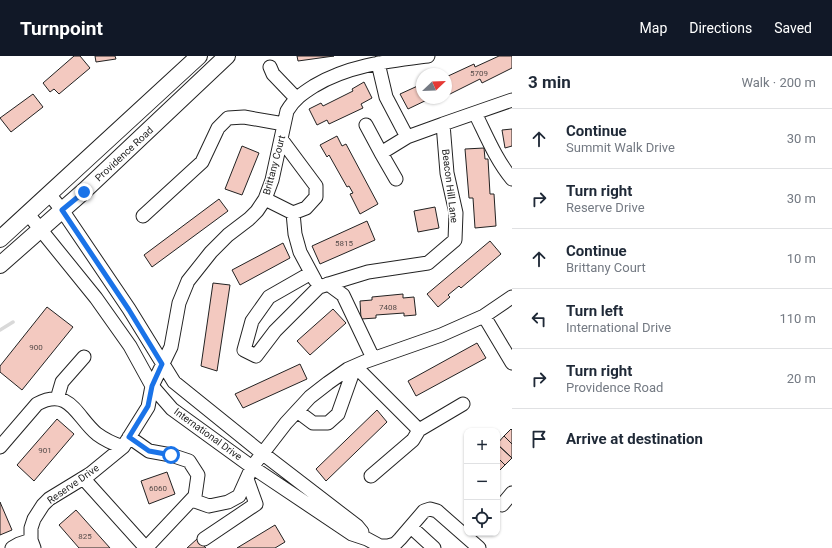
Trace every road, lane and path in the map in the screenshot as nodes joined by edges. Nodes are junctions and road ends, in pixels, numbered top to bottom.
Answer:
1 (199, 56) edge
2 (227, 56) edge
3 (428, 56) edge
4 (378, 63) junction
5 (270, 67) dead end
6 (296, 98) junction
7 (512, 100) edge
8 (475, 113) junction
9 (284, 124) junction
10 (443, 124) junction
11 (366, 125) dead end
12 (407, 137) junction
13 (281, 139) junction
14 (381, 153) junction
15 (396, 179) dead end
16 (512, 179) edge
17 (49, 194) junction
18 (264, 199) junction
19 (62, 210) junction
20 (294, 213) junction
21 (28, 214) junction
22 (143, 216) dead end
23 (40, 228) junction
24 (0, 239) edge
25 (0, 265) edge
26 (311, 273) junction
27 (324, 286) junction
28 (512, 297) edge
29 (484, 316) junction
30 (84, 357) dead end
31 (374, 358) junction
32 (512, 363) edge
33 (162, 364) junction
34 (355, 366) junction
35 (152, 386) junction
36 (57, 399) junction
37 (463, 404) dead end
38 (297, 411) junction
39 (420, 430) junction
40 (126, 442) junction
41 (0, 447) edge
42 (262, 453) junction
43 (252, 466) junction
44 (370, 476) dead end
45 (83, 478) junction
46 (247, 479) junction
47 (512, 493) edge
48 (192, 500) junction
49 (502, 505) dead end
50 (411, 527) junction
51 (204, 539) dead end
52 (367, 539) junction
53 (32, 544) edge
54 (12, 548) edge
55 (434, 548) edge
56 (479, 548) edge

1 - 17 main road
2 - 19 main road, Providence Road
3 - 4 street, Brittany Court
4 - 6 street, Brittany Court
4 - 12 street
5 - 6 street
6 - 9 street, Brittany Court
7 - 8 street
8 - 10 street
8 - 16 street
9 - 13 street, Brittany Court
9 - 22 street
10 - 12 street
10 - 27 street, Beacon Hill Lane
11 - 14 street
12 - 14 street
13 - 18 street, Brittany Court
13 - 20 street
14 - 15 street
17 - 19 street, International Drive
17 - 21 main road
18 - 20 street
18 - 33 street, Brittany Court
19 - 23 main road, Providence Road
19 - 33 street, International Drive
20 - 26 street
21 - 23 street, International Drive
21 - 24 main road
23 - 25 main road, Providence Road
23 - 35 street, International Drive
26 - 27 street
26 - 27 street, Beacon Hill Lane
27 - 31 street
28 - 29 street
29 - 31 street
29 - 32 street
30 - 36 street
31 - 34 street
33 - 35 street, Brittany Court
33 - 42 street, International Drive
34 - 38 street
34 - 38 street
34 - 39 street
35 - 40 street, Reserve Drive
35 - 43 street, International Drive
36 - 40 street
36 - 41 street
37 - 39 street
38 - 42 street
39 - 44 street
40 - 45 street, Reserve Drive
40 - 48 street
42 - 43 street
42 - 52 street, International Drive
43 - 46 street
43 - 52 street, International Drive
45 - 48 street
45 - 53 street, Reserve Drive
46 - 48 street
46 - 51 street
47 - 49 street
50 - 52 street, International Drive
50 - 55 street
50 - 56 street
53 - 54 street

